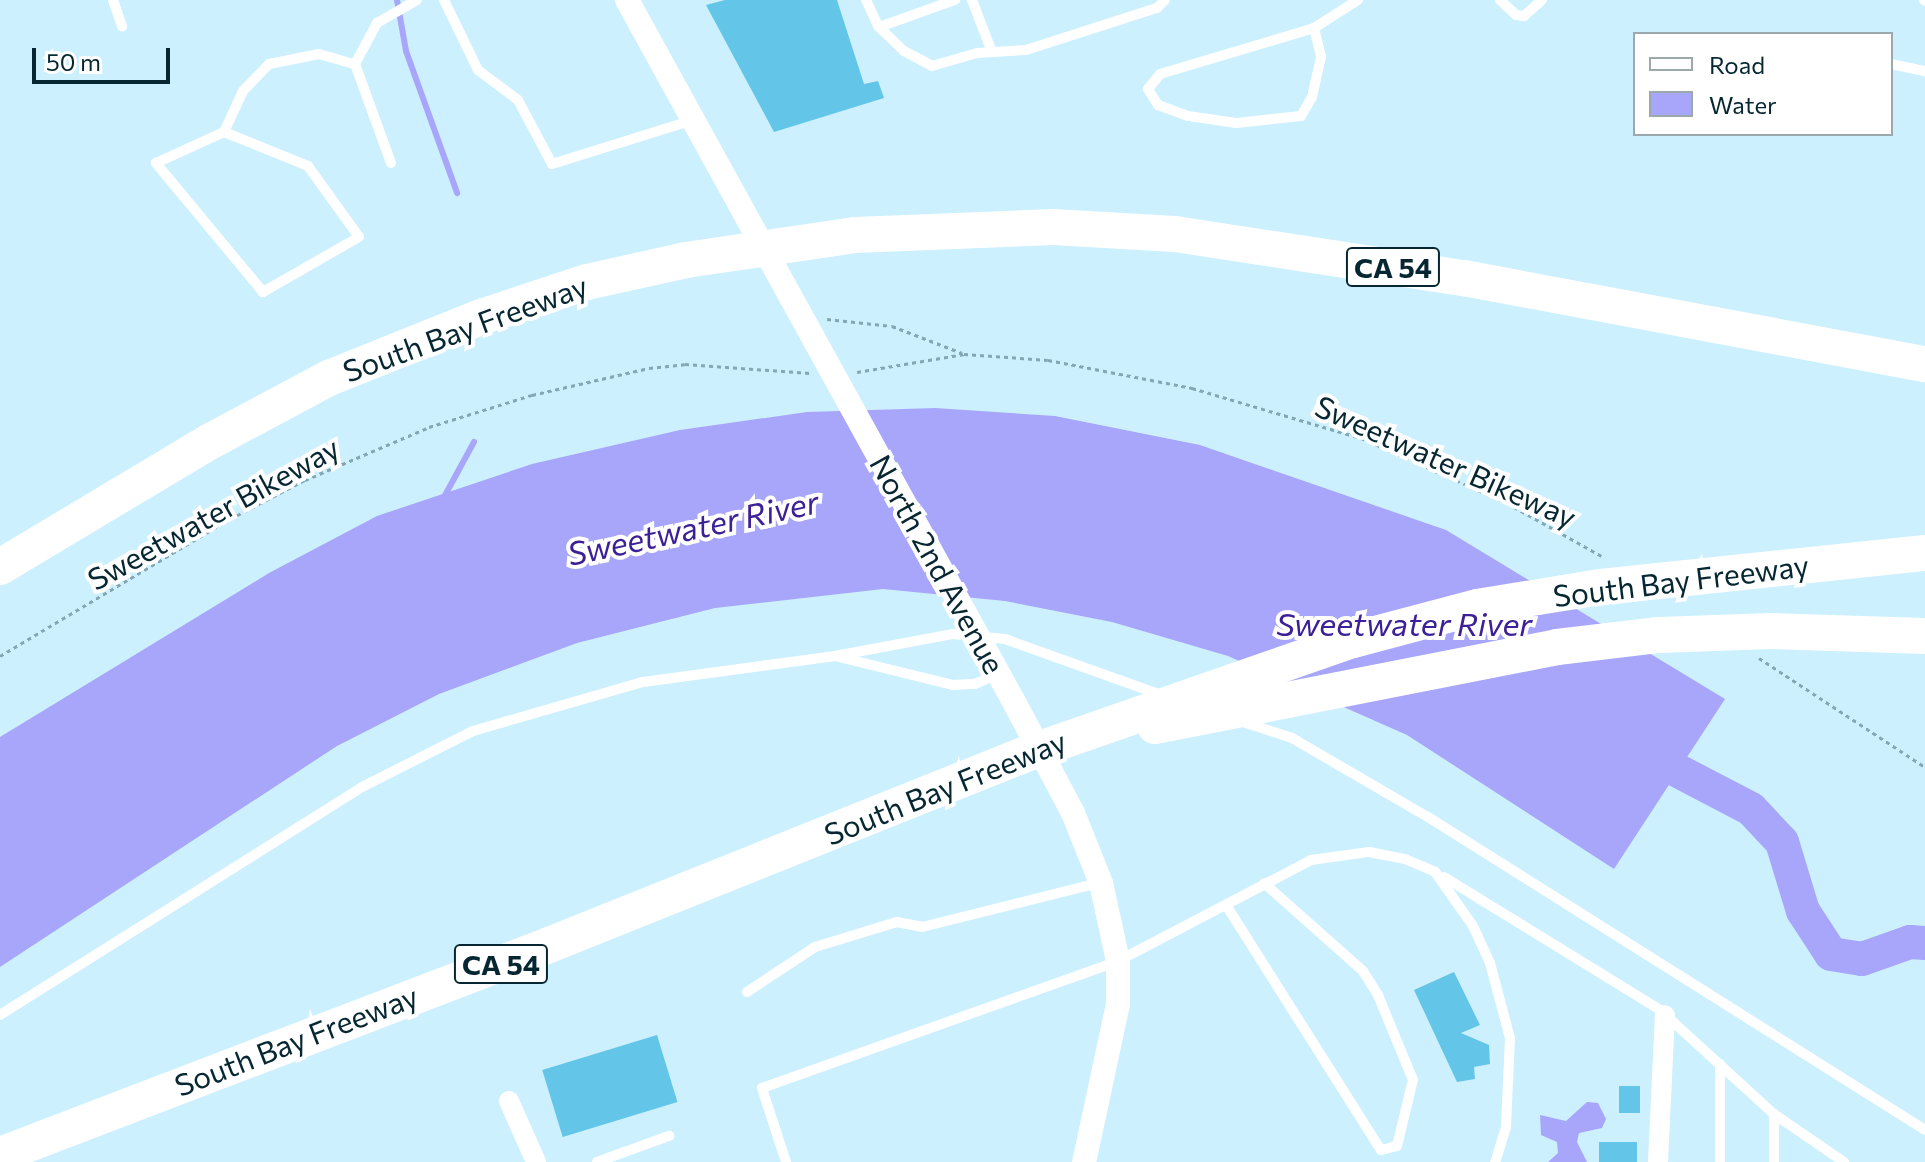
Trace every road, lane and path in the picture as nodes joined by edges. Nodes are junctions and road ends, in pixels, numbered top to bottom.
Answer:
1 (113, 0) edge
2 (417, 0) edge
3 (444, 0) edge
4 (627, 0) edge
5 (866, 0) edge
6 (955, 0) edge
7 (972, 0) edge
8 (1165, 0) edge
9 (1358, 0) edge
10 (1500, 0) edge
11 (1542, 0) edge
12 (122, 26) dead end
13 (879, 27) junction
14 (1314, 28) junction
15 (992, 52) junction
16 (355, 64) junction
17 (1893, 64) edge
18 (1925, 71) edge
19 (693, 120) junction
20 (224, 132) junction
21 (391, 163) dead end
22 (803, 319) junction
23 (1857, 351) junction
24 (964, 354) junction
25 (1925, 356) edge
26 (1925, 364) edge
27 (845, 373) dead end
28 (824, 374) dead end
29 (56, 533) junction
30 (0, 550) edge
31 (1925, 553) edge
32 (1613, 562) dead end
33 (0, 567) edge
34 (1825, 633) junction
35 (1925, 636) edge
36 (1761, 642) junction
37 (1925, 653) edge
38 (0, 656) edge
39 (835, 656) junction
40 (998, 673) junction
41 (1015, 758) junction
42 (1925, 767) edge
43 (1435, 872) junction
44 (1101, 883) junction
45 (1264, 883) junction
46 (1226, 905) junction
47 (1118, 961) junction
48 (747, 992) dead end
49 (0, 1015) edge
50 (1665, 1015) junction
51 (1720, 1064) junction
52 (509, 1101) dead end
53 (1774, 1114) junction
54 (1925, 1130) edge
55 (669, 1136) dead end
56 (1820, 1146) junction
57 (0, 1155) edge
58 (536, 1162) edge
59 (597, 1162) edge
60 (786, 1162) edge
61 (1084, 1162) edge
62 (1495, 1162) edge
63 (1658, 1162) edge
64 (1720, 1162) edge
65 (1774, 1162) edge
66 (1820, 1162) edge
67 (1844, 1162) edge

1 - 12 lane
2 - 16 lane
3 - 19 lane
4 - 19 street, North 2nd Avenue
5 - 13 lane
6 - 13 lane
7 - 15 lane
8 - 15 lane
9 - 14 lane
10 - 11 lane
13 - 15 lane
14 - 14 lane
16 - 20 lane
16 - 21 lane
17 - 18 lane
19 - 22 street, North 2nd Avenue
20 - 20 lane
22 - 24 path
22 - 40 street, North 2nd Avenue
23 - 25 highway
23 - 26 highway, South Bay Freeway / CA 54
23 - 29 highway, South Bay Freeway / CA 54
24 - 27 path, Sweetwater Bikeway
24 - 32 path, Sweetwater Bikeway
28 - 38 path, Sweetwater Bikeway
29 - 30 highway
29 - 33 highway, South Bay Freeway / CA 54
31 - 41 highway, South Bay Freeway / CA 54
34 - 35 highway
34 - 36 highway
34 - 37 highway
36 - 41 highway
36 - 42 path
39 - 40 lane
39 - 49 lane
39 - 54 lane
40 - 44 street, North 2nd Avenue
41 - 57 highway, South Bay Freeway / CA 54
43 - 45 lane
43 - 50 lane
43 - 62 lane
44 - 47 street, North 2nd Avenue
44 - 48 lane
45 - 46 lane
45 - 46 lane
46 - 47 lane
47 - 60 lane
47 - 61 street, North 2nd Avenue
50 - 51 lane
50 - 63 street
51 - 53 lane
51 - 64 lane
52 - 58 street
53 - 56 lane
53 - 65 lane
55 - 59 lane
56 - 66 lane
56 - 67 lane

